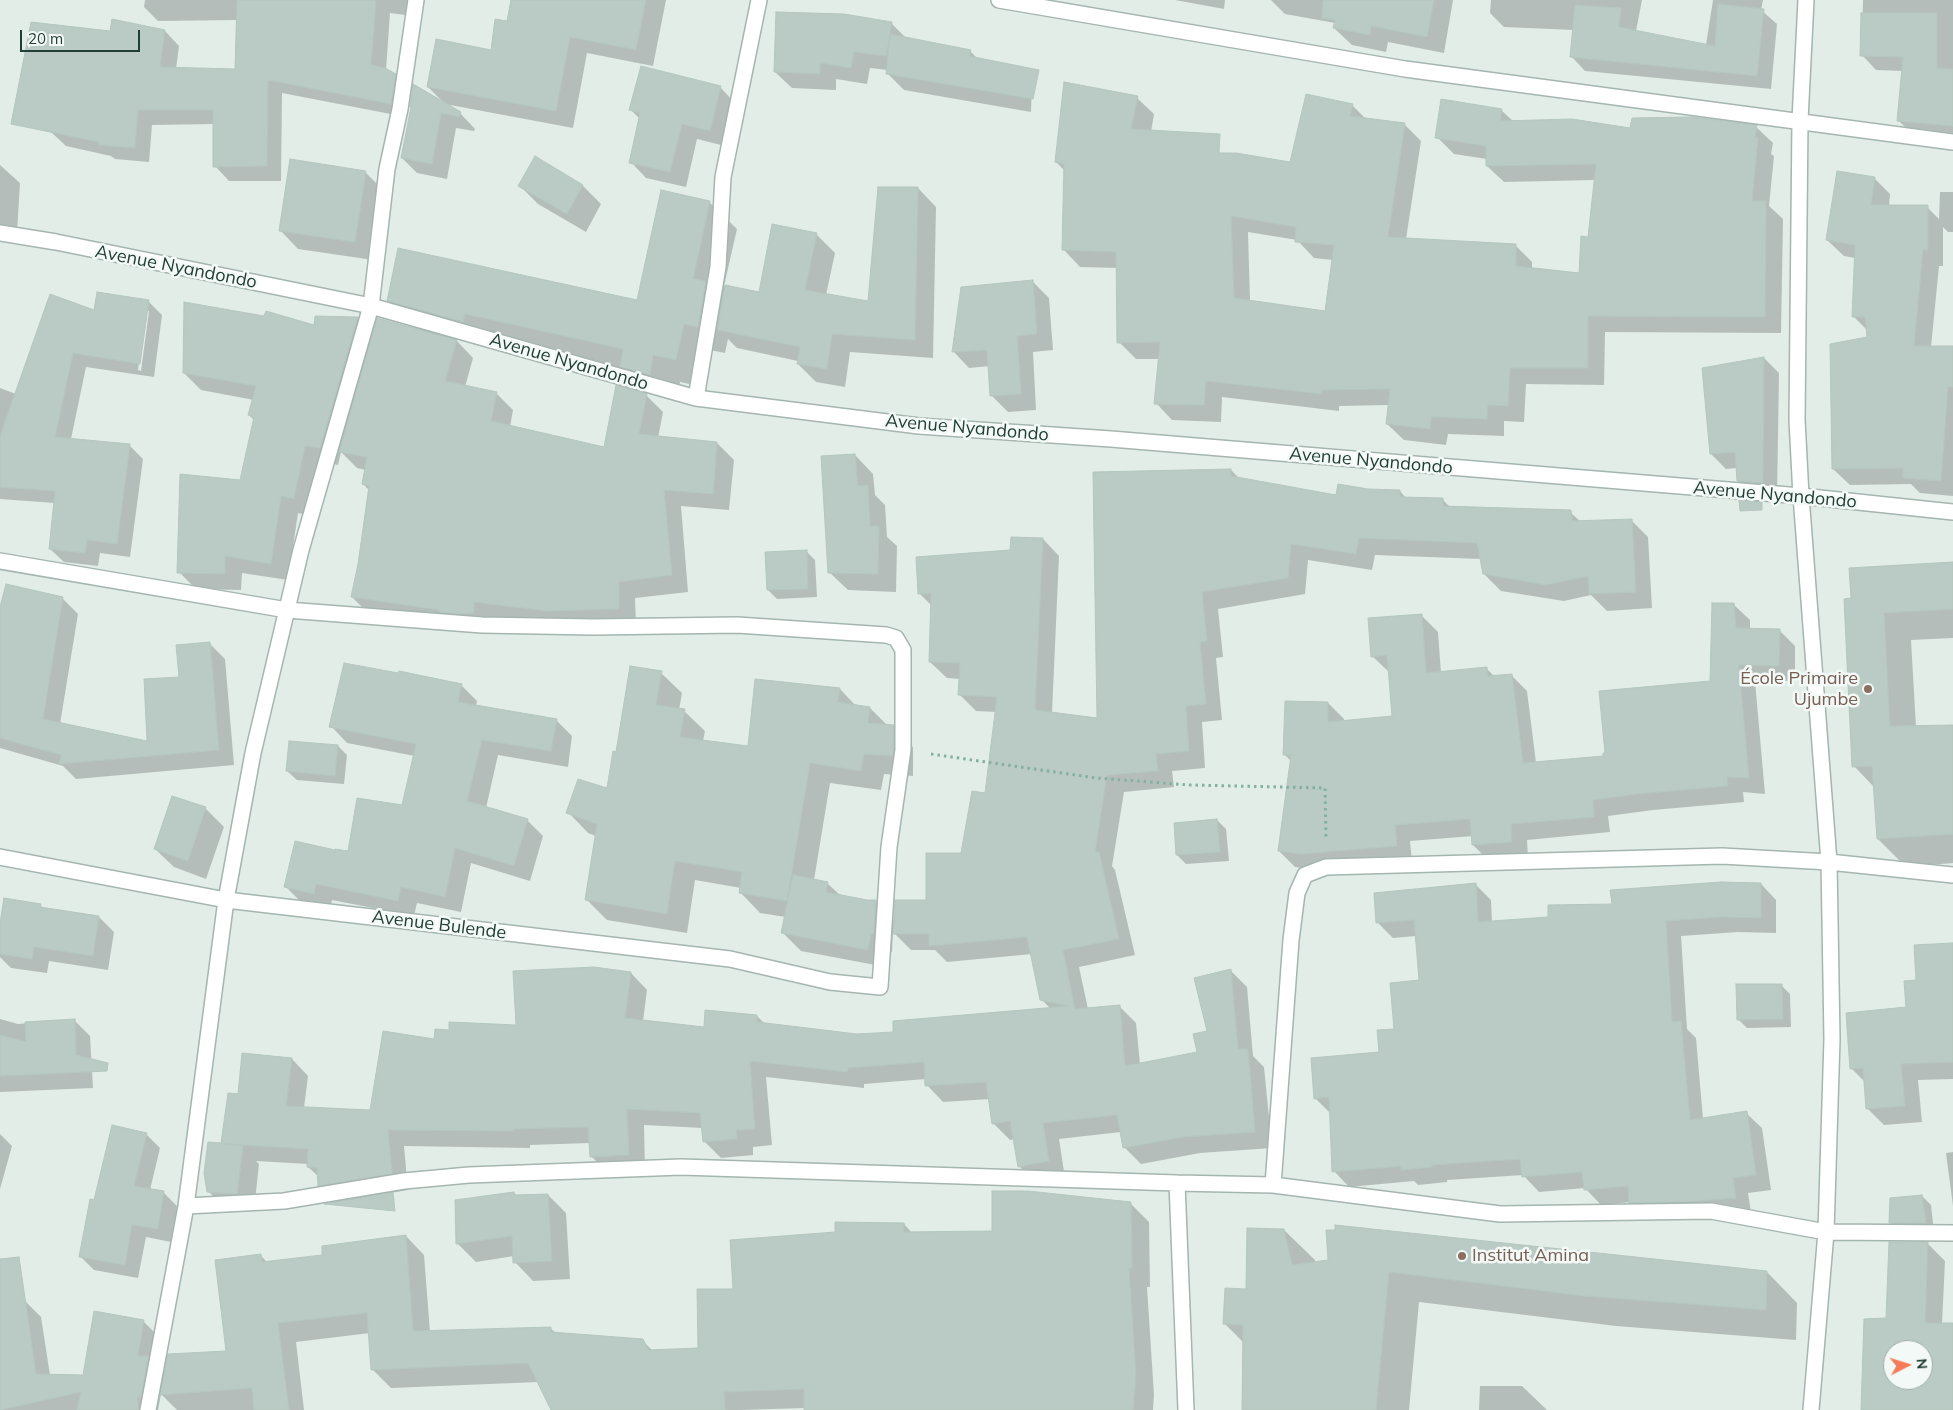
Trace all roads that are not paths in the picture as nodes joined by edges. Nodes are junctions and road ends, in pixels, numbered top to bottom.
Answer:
1 (416, 0) edge
2 (759, 0) edge
3 (999, 0) edge
4 (1806, 0) edge
5 (1036, 3) edge
6 (1800, 120) junction
7 (1953, 142) edge
8 (0, 234) edge
9 (371, 306) junction
10 (696, 398) junction
11 (1801, 496) junction
12 (1953, 512) edge
13 (0, 561) edge
14 (287, 610) junction
15 (0, 857) edge
16 (1830, 862) junction
17 (1953, 875) edge
18 (226, 900) junction
19 (1177, 1183) junction
20 (1273, 1185) junction
21 (186, 1206) junction
22 (1826, 1232) junction
23 (1953, 1234) edge
24 (148, 1410) edge
25 (1186, 1410) edge
26 (1811, 1410) edge

1 - 9 street
2 - 10 street
3 - 5 street
4 - 6 street
5 - 6 street
6 - 7 street
6 - 11 street
8 - 9 street, Avenue Nyandondo
9 - 10 street, Avenue Nyandondo
9 - 14 street
10 - 11 street, Avenue Nyandondo
11 - 12 street, Avenue Nyandondo
11 - 16 street
13 - 14 street
14 - 18 street
14 - 18 street, Avenue Bulende
15 - 18 street, Avenue Bulende
16 - 17 street
16 - 20 street
16 - 22 street
18 - 21 street
19 - 20 street
19 - 21 street
19 - 25 street
20 - 22 street
21 - 24 street
22 - 23 street
22 - 26 street

